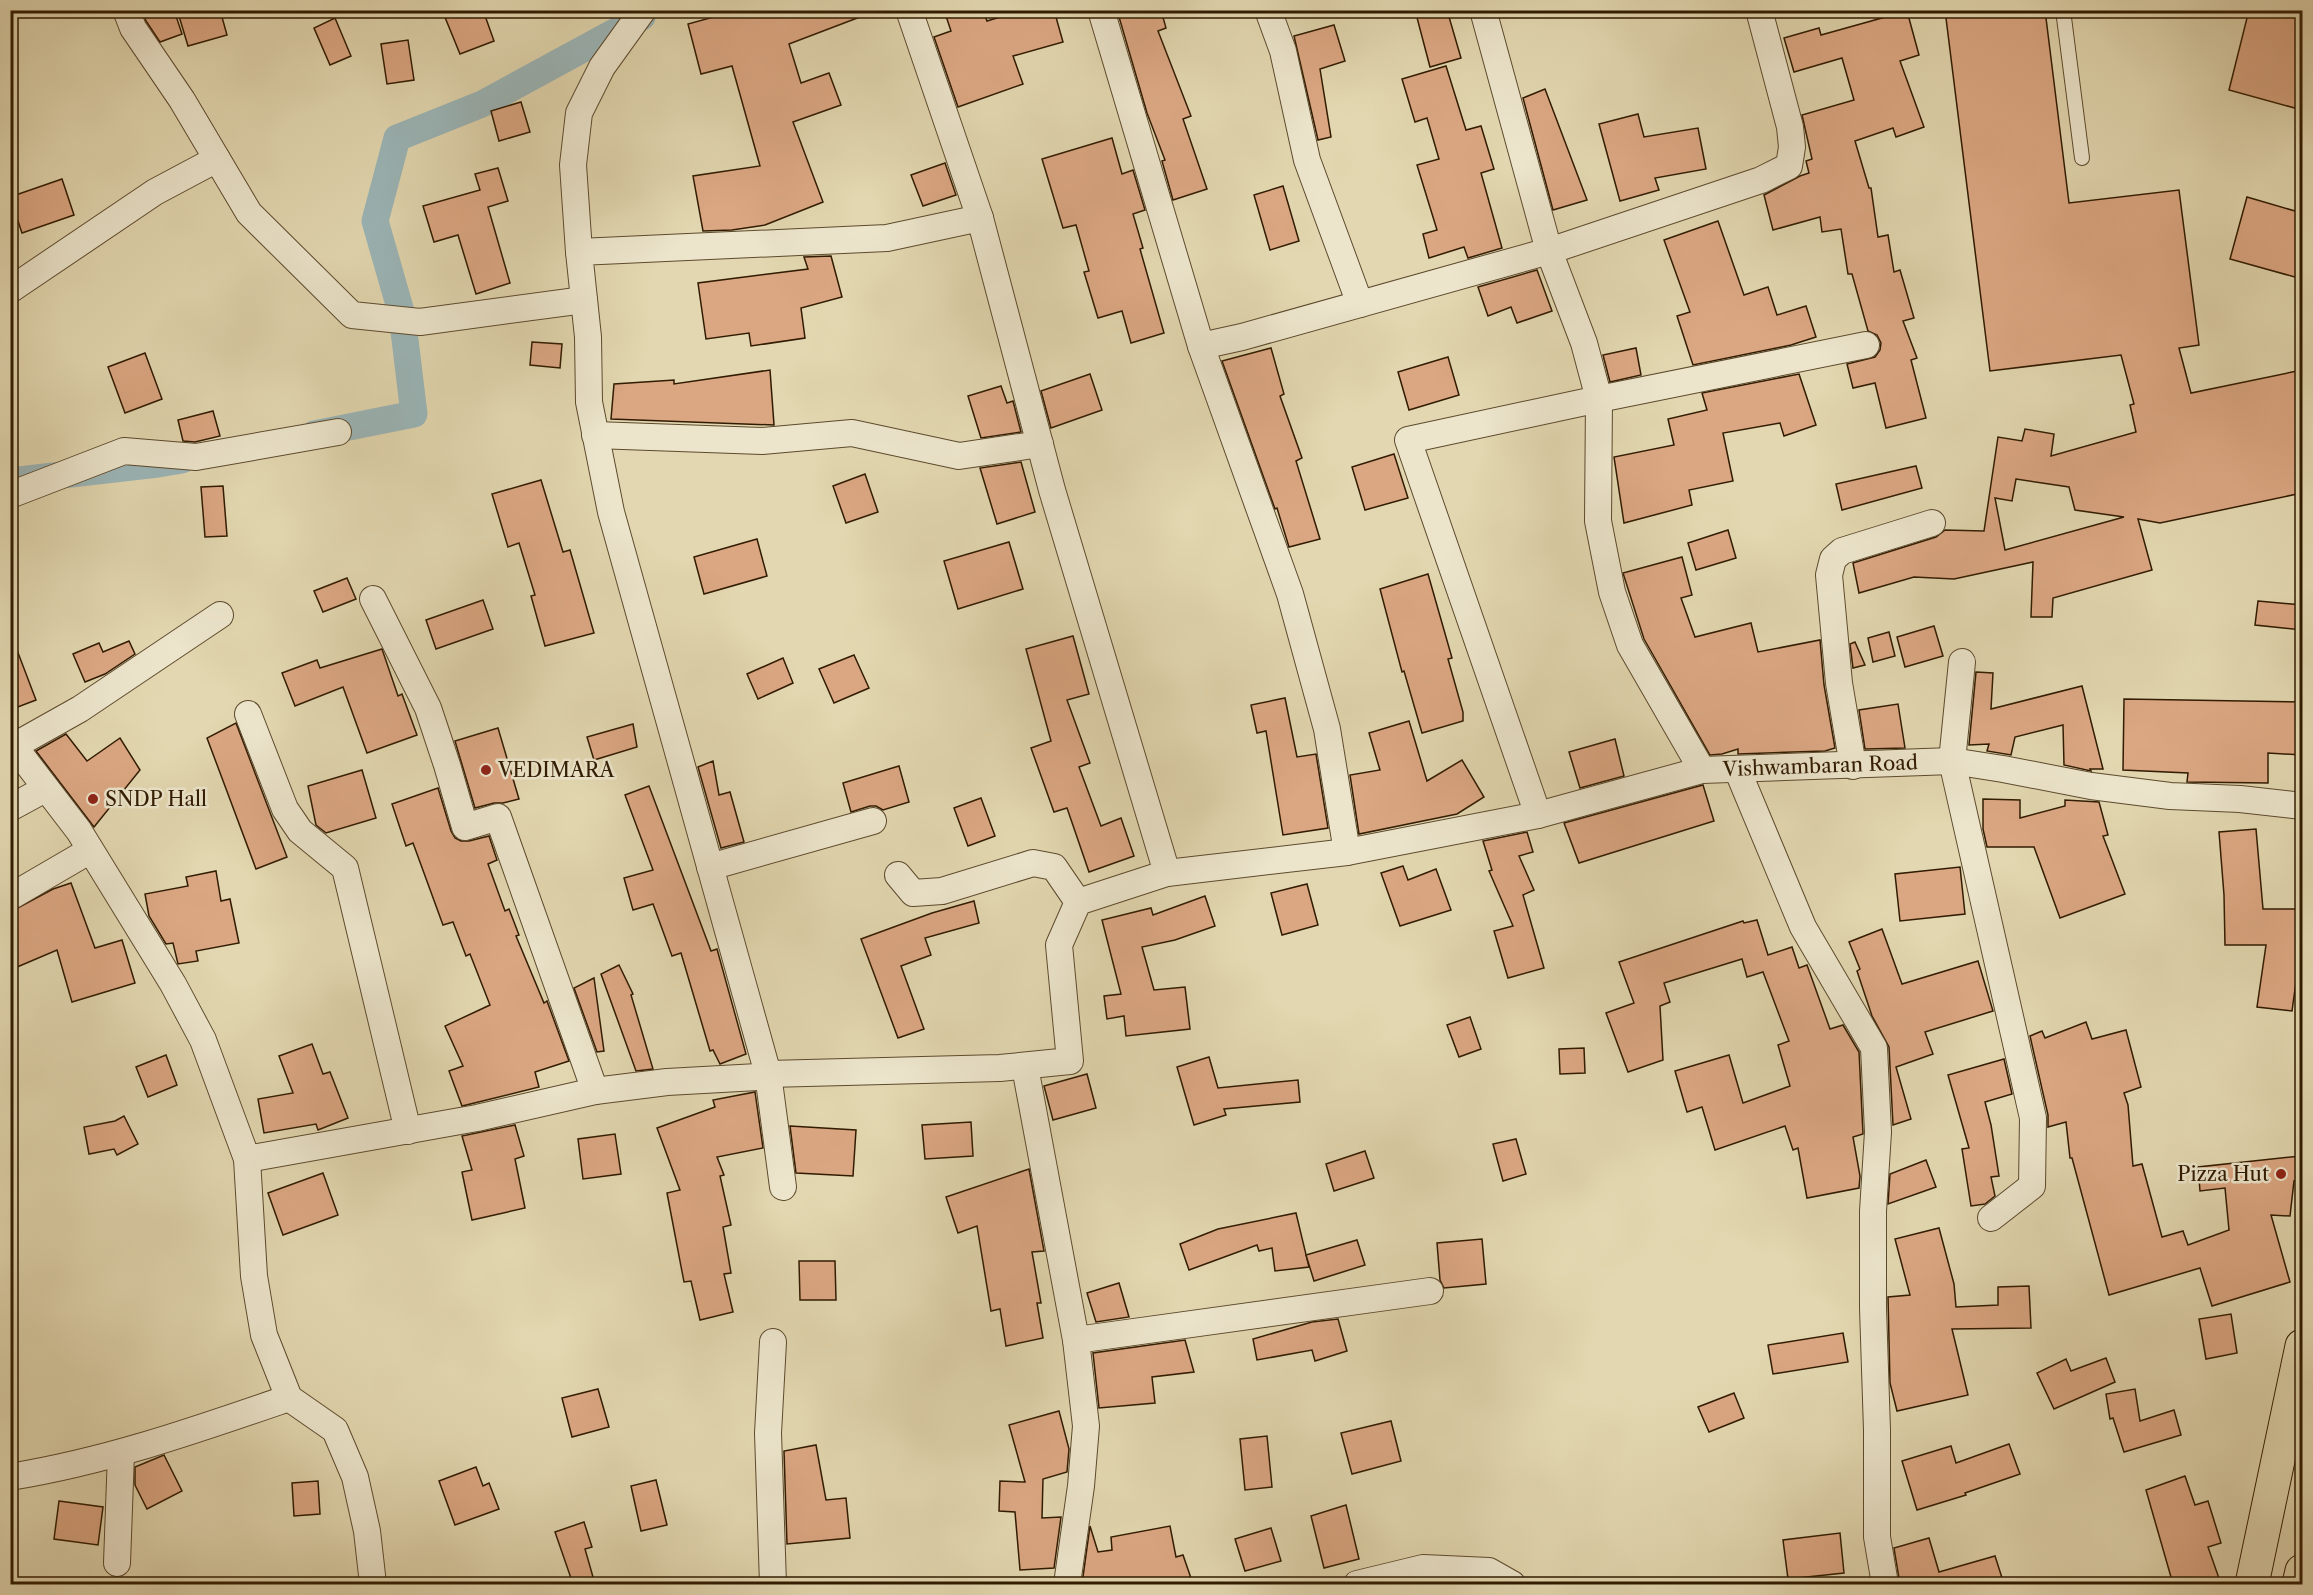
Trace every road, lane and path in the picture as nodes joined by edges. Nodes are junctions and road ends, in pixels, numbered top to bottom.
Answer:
1 (126, 10) edge
2 (643, 10) edge
3 (909, 10) edge
4 (1101, 10) edge
5 (1268, 10) edge
6 (1483, 10) edge
7 (1759, 10) edge
8 (2063, 10) edge
9 (2082, 158) dead end
10 (217, 159) junction
11 (980, 218) junction
12 (1549, 251) junction
13 (579, 252) junction
14 (10, 290) edge
15 (584, 300) junction
16 (1360, 304) junction
17 (1866, 345) dead end
18 (1201, 346) junction
19 (1599, 399) junction
20 (338, 432) dead end
21 (596, 435) junction
22 (1040, 444) junction
23 (10, 495) edge
24 (1932, 523) dead end
25 (373, 599) dead end
26 (220, 615) dead end
27 (1962, 662) dead end
28 (248, 714) dead end
29 (12, 743) edge
30 (1952, 761) junction
31 (1853, 766) junction
32 (1737, 769) junction
33 (1702, 770) junction
34 (45, 789) junction
35 (2302, 806) edge
36 (10, 808) edge
37 (1538, 815) junction
38 (873, 821) dead end
39 (89, 851) junction
40 (1347, 852) junction
41 (710, 867) junction
42 (1167, 873) junction
43 (898, 876) dead end
44 (10, 897) edge
45 (1078, 902) junction
46 (1025, 1067) junction
47 (768, 1074) junction
48 (595, 1091) junction
49 (408, 1131) junction
50 (247, 1159) junction
51 (783, 1187) dead end
52 (1991, 1218) dead end
53 (1430, 1292) dead end
54 (1076, 1340) junction
55 (773, 1342) dead end
56 (2302, 1346) edge
57 (289, 1398) junction
58 (121, 1453) junction
59 (10, 1478) edge
60 (117, 1563) dead end
61 (2302, 1571) edge
62 (373, 1584) edge
63 (773, 1584) edge
64 (1067, 1584) edge
65 (1357, 1584) edge
66 (1512, 1584) edge
67 (1885, 1584) edge
68 (2252, 1584) edge
69 (2300, 1584) edge

1 - 10 street
2 - 13 street
3 - 11 street
4 - 18 street
5 - 16 street
6 - 12 street
7 - 12 street
8 - 9 lane
10 - 14 street
10 - 15 street
11 - 13 street
11 - 22 street
12 - 16 street
12 - 19 street
13 - 15 street
15 - 21 street
16 - 18 street
17 - 19 street
18 - 40 street
19 - 33 street
19 - 37 street
20 - 23 street
21 - 22 street
21 - 41 street
22 - 42 street
24 - 31 street
25 - 48 street
26 - 29 street
27 - 30 street
28 - 49 street
29 - 34 street
30 - 31 street, Vishwambaran Road
30 - 35 street, Vishwambaran Road
30 - 52 street
31 - 32 street, Vishwambaran Road
32 - 33 street, Vishwambaran Road
32 - 67 street
33 - 37 street, Vishwambaran Road
34 - 36 street
34 - 39 street
37 - 40 street, Vishwambaran Road
38 - 41 street
39 - 44 street
39 - 50 street
40 - 42 street, Vishwambaran Road
41 - 47 street
42 - 45 street, Vishwambaran Road
43 - 45 street
45 - 46 street
46 - 47 street
46 - 54 street
47 - 48 street
47 - 51 street
48 - 49 street
49 - 50 street
50 - 57 street
53 - 54 street
54 - 64 street
55 - 63 street
56 - 68 main road
57 - 58 street
57 - 62 street
58 - 59 street
58 - 60 street
61 - 69 main road
65 - 66 street

